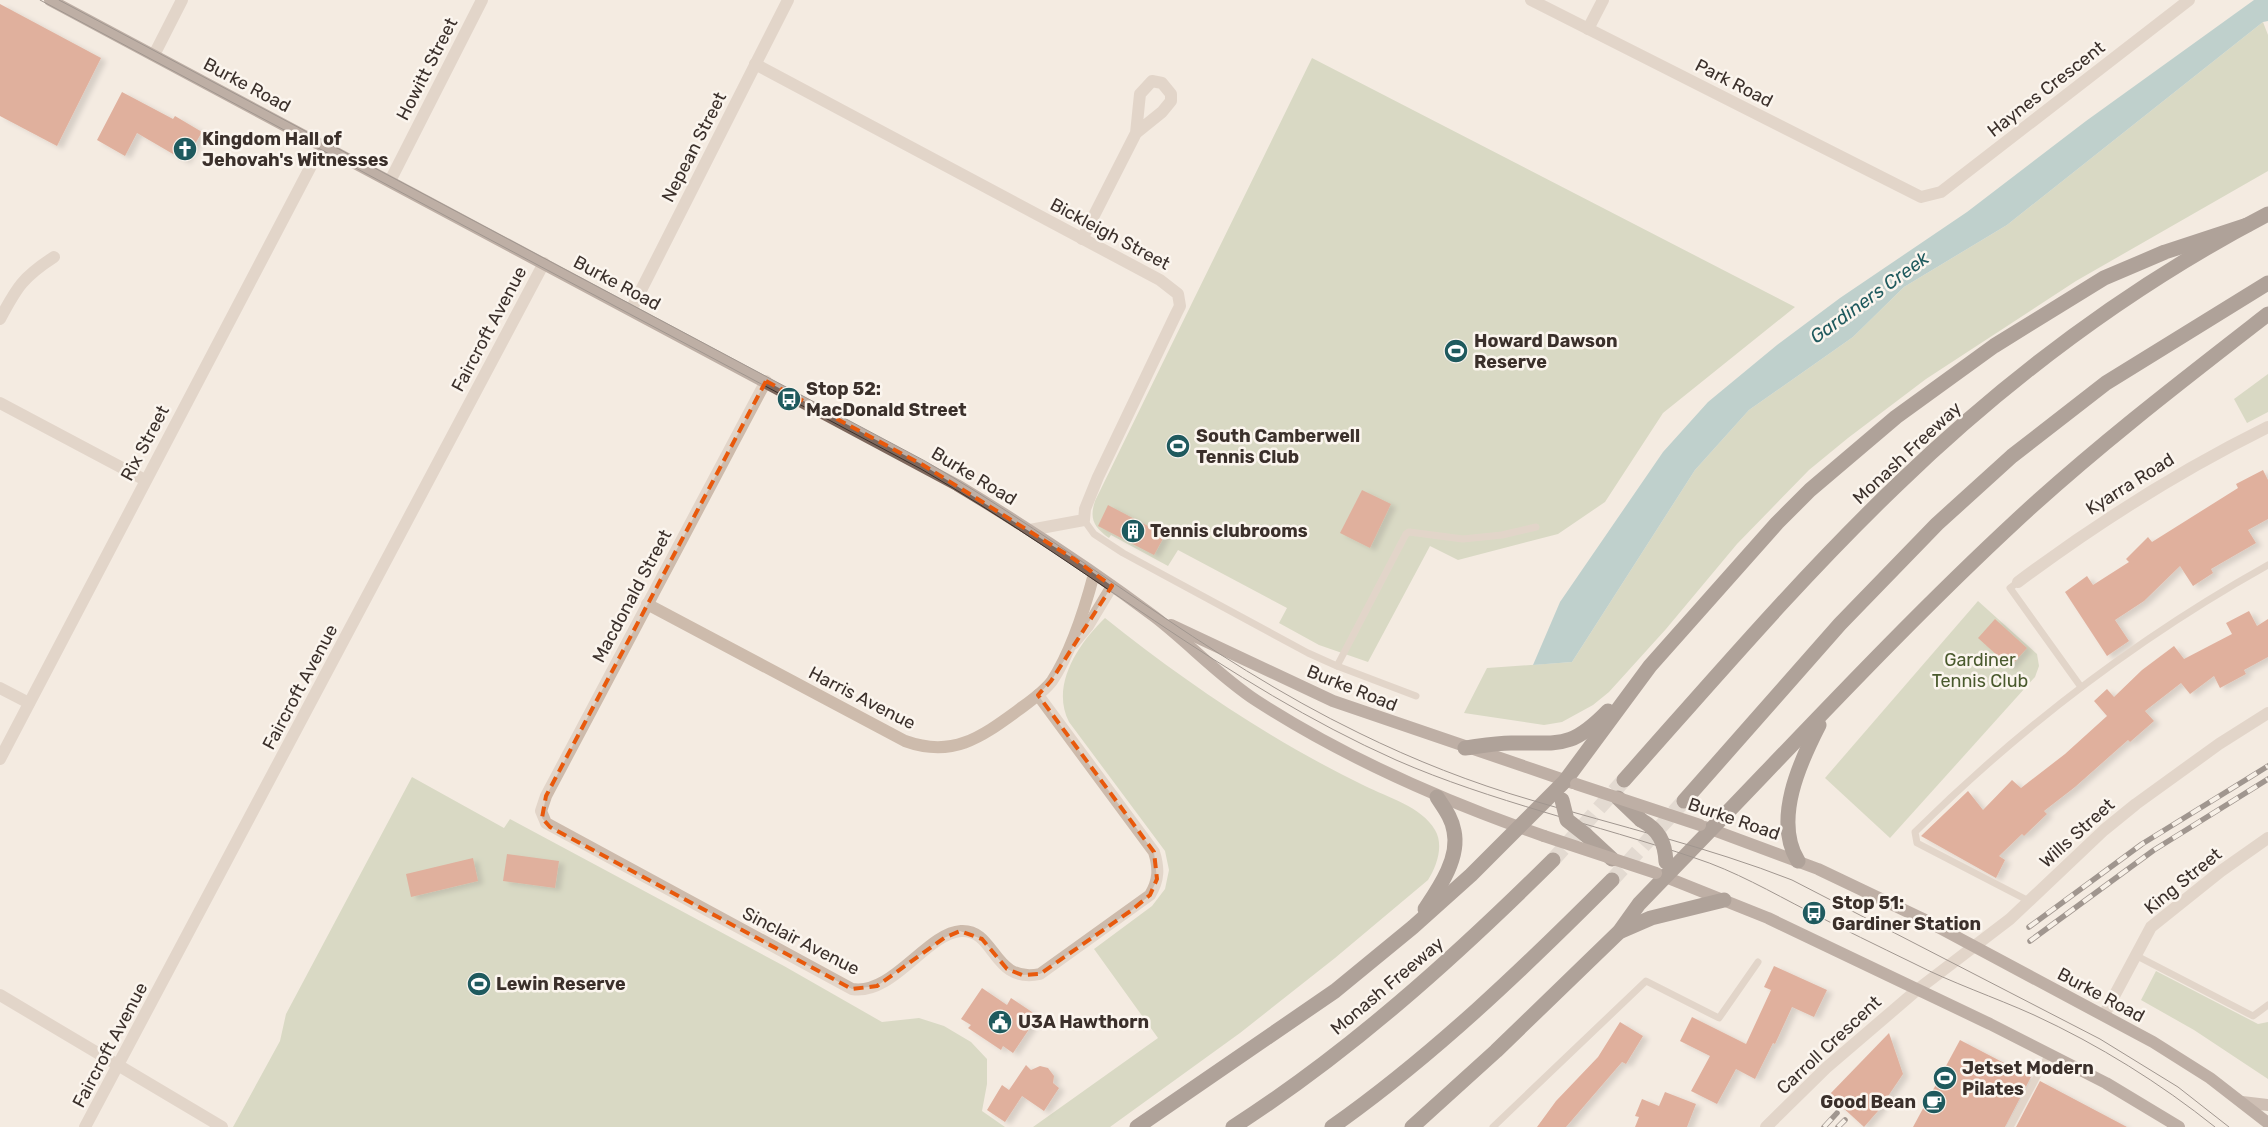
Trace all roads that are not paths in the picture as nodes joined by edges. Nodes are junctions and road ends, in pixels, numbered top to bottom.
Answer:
1 (50, 0) edge
2 (182, 0) edge
3 (482, 0) edge
4 (788, 0) edge
5 (1531, 0) edge
6 (1603, 0) edge
7 (2189, 0) edge
8 (1588, 29) junction
9 (154, 56) junction
10 (755, 64) junction
11 (1136, 133) dead end
12 (322, 144) junction
13 (390, 181) junction
14 (1921, 197) joint
15 (2268, 214) edge
16 (2247, 225) junction
17 (1082, 239) junction
18 (54, 257) dead end
19 (544, 263) junction
20 (2268, 283) edge
21 (631, 310) junction
22 (2268, 314) edge
23 (0, 319) edge
24 (766, 381) junction
25 (0, 403) edge
26 (2268, 427) edge
27 (145, 480) junction
28 (1084, 520) junction
29 (1536, 527) dead end
30 (1030, 530) junction
31 (2268, 564) edge
32 (1094, 574) junction
33 (2018, 582) joint
34 (1112, 586) junction
35 (647, 604) junction
36 (1156, 618) junction
37 (1070, 648) junction
38 (1337, 666) junction
39 (1650, 666) junction
40 (2080, 687) junction
41 (0, 688) edge
42 (1038, 696) junction
43 (1416, 696) dead end
44 (29, 703) junction
45 (1827, 710) junction
46 (2268, 713) edge
47 (1465, 748) junction
48 (0, 759) edge
49 (1624, 780) tunnel mouth
50 (1571, 782) junction
51 (1437, 797) junction
52 (1618, 798) junction
53 (1684, 801) tunnel mouth
54 (550, 827) joint
55 (1517, 827) junction
56 (1706, 827) junction
57 (2268, 838) edge
58 (1612, 859) junction
59 (1553, 860) tunnel mouth
60 (1798, 861) junction
61 (1663, 871) junction
62 (1612, 880) tunnel mouth
63 (1724, 900) junction
64 (2030, 901) junction
65 (1413, 927) junction
66 (1619, 932) junction
67 (1974, 947) junction
68 (2135, 955) junction
69 (1758, 962) dead end
70 (1917, 990) junction
71 (0, 995) edge
72 (2268, 1005) edge
73 (2104, 1016) junction
74 (2049, 1054) junction
75 (119, 1065) junction
76 (2242, 1102) junction
77 (2268, 1105) edge
78 (2268, 1123) edge
79 (85, 1127) edge
80 (222, 1127) edge
81 (1137, 1127) edge
82 (1233, 1127) edge
83 (1332, 1127) edge
84 (1412, 1127) edge
85 (1492, 1127) edge
86 (1766, 1127) edge
87 (2010, 1127) edge
88 (2179, 1127) edge

1 - 9 main road, Burke Road
2 - 9 street
3 - 13 street, Howitt Street
4 - 10 street, Nepean Street
5 - 8 street, Park Road
6 - 8 street
7 - 14 street, Haynes Crescent
8 - 14 street, Park Road
9 - 12 main road, Burke Road
10 - 17 street, Bickleigh Street
10 - 21 street, Nepean Street
11 - 17 street
12 - 13 main road, Burke Road
12 - 27 street, Rix Street
13 - 19 main road, Burke Road
15 - 16 highway, Monash Freeway
16 - 39 highway
16 - 49 highway, Monash Freeway
17 - 28 street, Bickleigh Street
18 - 23 street
19 - 21 main road, Burke Road
19 - 75 street, Faircroft Avenue
20 - 53 highway
21 - 24 main road, Burke Road
22 - 45 highway
24 - 30 main road, Burke Road
24 - 35 street, Macdonald Street
25 - 27 street
26 - 33 street, Kyarra Road
27 - 44 street, Rix Street
28 - 30 street
28 - 38 lane
29 - 38 lane
30 - 32 main road, Burke Road
31 - 40 lane
32 - 34 main road, Burke Road
32 - 37 street, Harris Avenue
33 - 40 lane
34 - 36 main road, Burke Road
34 - 37 street, Harris Avenue
35 - 42 street, Harris Avenue
35 - 54 street, Macdonald Street
36 - 47 main road, Burke Road
36 - 51 main road, Burke Road
37 - 42 street, Harris Avenue
38 - 43 lane
39 - 47 highway
39 - 50 highway
40 - 64 lane
41 - 44 street
42 - 54 street, Sinclair Avenue
44 - 48 street, Rix Street
45 - 56 highway
45 - 60 highway
46 - 64 street, Wills Street
47 - 50 main road, Burke Road
50 - 52 main road, Burke Road, bridge
50 - 55 highway
50 - 58 highway, bridge
51 - 55 main road, Burke Road
51 - 65 highway
52 - 56 main road, Burke Road, bridge
52 - 61 highway, bridge
55 - 58 main road, Burke Road, bridge
55 - 65 highway
56 - 60 main road, Burke Road
56 - 61 highway
57 - 68 street, King Street
58 - 61 main road, Burke Road, bridge
59 - 82 highway, Monash Freeway
60 - 67 main road, Burke Road
61 - 63 main road, Burke Road
61 - 66 highway
62 - 83 highway
63 - 66 highway
63 - 70 main road, Burke Road
64 - 67 street, Wills Street
65 - 81 highway
66 - 84 highway
67 - 70 street, Wills Street
67 - 73 main road, Burke Road
68 - 72 lane
68 - 73 street, King Street
69 - 85 lane
70 - 74 main road, Burke Road
70 - 86 street, Carroll Crescent
71 - 75 street
73 - 76 main road, Burke Road
74 - 87 lane
74 - 88 main road, Burke Road
75 - 79 street, Faircroft Avenue
75 - 80 street
76 - 77 main road
76 - 78 main road, Burke Road

